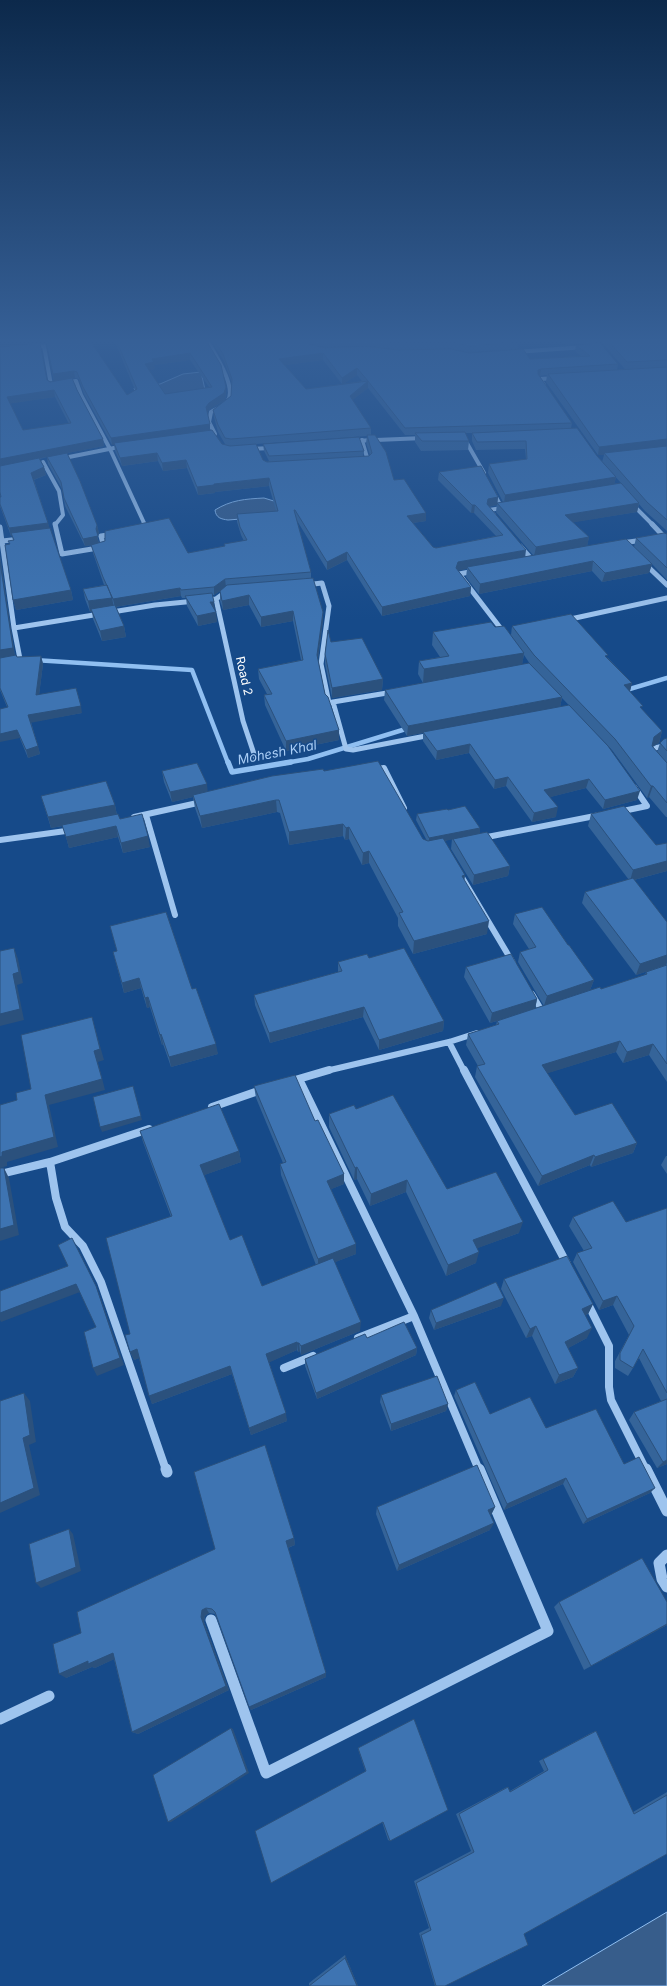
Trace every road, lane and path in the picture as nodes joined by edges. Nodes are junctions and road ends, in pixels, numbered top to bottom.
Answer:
1 (215, 434) edge
2 (102, 435) edge
3 (210, 435) edge
4 (199, 436) edge
5 (474, 437) edge
6 (434, 438) edge
7 (458, 438) edge
8 (466, 438) junction
9 (218, 439) edge
10 (362, 440) junction
11 (346, 442) edge
12 (118, 447) edge
13 (275, 448) edge
14 (110, 449) junction
15 (259, 449) junction
16 (245, 450) edge
17 (261, 454) edge
18 (55, 460) edge
19 (49, 461) edge
20 (360, 461) edge
21 (43, 462) junction
22 (37, 463) edge
23 (487, 480) edge
24 (491, 487) edge
25 (628, 500) edge
26 (510, 506) edge
27 (502, 508) junction
28 (499, 521) edge
29 (0, 527) edge
30 (135, 531) edge
31 (121, 533) edge
32 (57, 534) junction
33 (49, 535) edge
34 (26, 538) edge
35 (657, 538) edge
36 (666, 538) edge
37 (650, 539) edge
38 (2, 541) junction
39 (624, 543) junction
40 (518, 544) edge
41 (617, 544) edge
42 (629, 548) edge
43 (540, 559) edge
44 (640, 559) edge
45 (533, 561) junction
46 (526, 562) edge
47 (481, 570) edge
48 (300, 585) edge
49 (667, 585) edge
50 (233, 591) edge
51 (667, 598) edge
52 (216, 599) junction
53 (559, 622) edge
54 (14, 628) junction
55 (512, 632) edge
56 (504, 634) junction
57 (508, 640) edge
58 (0, 662) edge
59 (396, 692) edge
60 (333, 702) junction
61 (438, 734) edge
62 (667, 745) edge
63 (255, 757) dead end
64 (657, 762) edge
65 (368, 770) edge
66 (630, 782) edge
67 (208, 800) edge
68 (146, 815) junction
69 (408, 816) edge
70 (124, 819) edge
71 (83, 828) edge
72 (0, 840) edge
73 (475, 840) edge
74 (456, 866) edge
75 (175, 915) dead end
76 (518, 971) edge
77 (526, 984) edge
78 (542, 1011) edge
79 (485, 1030) edge
80 (449, 1042) junction
81 (299, 1079) junction
82 (285, 1083) edge
83 (271, 1087) edge
84 (206, 1109) edge
85 (155, 1127) edge
86 (50, 1162) junction
87 (0, 1174) edge
88 (571, 1272) edge
89 (582, 1293) edge
90 (414, 1316) junction
91 (349, 1342) edge
92 (320, 1354) edge
93 (284, 1368) dead end
94 (167, 1472) dead end
95 (667, 1511) edge
96 (667, 1554) edge
97 (667, 1587) edge
98 (211, 1620) edge
99 (49, 1696) dead end
100 (0, 1719) edge

1 - 9 street
2 - 14 street
3 - 4 street
5 - 8 street
6 - 10 street
7 - 8 street
8 - 23 street
10 - 11 street
10 - 20 street
12 - 14 street
13 - 15 street
14 - 18 street
14 - 30 street
15 - 16 street
15 - 17 street
19 - 21 street
21 - 22 street
21 - 32 street
24 - 27 street
25 - 36 street
26 - 27 street
27 - 28 street
29 - 38 street
31 - 32 street
32 - 33 street
34 - 38 street
35 - 36 street
37 - 39 street
38 - 54 street
39 - 41 street
39 - 42 street
40 - 45 street
43 - 45 street
44 - 49 street
45 - 46 street
47 - 56 street
48 - 60 street
50 - 52 street
51 - 53 street
52 - 54 street
52 - 63 street, Road 2
54 - 58 street
55 - 56 street
56 - 57 street
59 - 60 street
60 - 61 street
62 - 64 street
65 - 69 street
66 - 73 street
67 - 68 street
68 - 70 street
68 - 75 street
71 - 72 street
74 - 76 street
77 - 78 street
79 - 80 street
80 - 81 street
80 - 88 street
81 - 82 street
81 - 90 street
83 - 84 street
85 - 86 street
86 - 87 street
86 - 94 street
89 - 95 street
90 - 91 street
90 - 98 street
92 - 93 street
96 - 97 street
99 - 100 street

